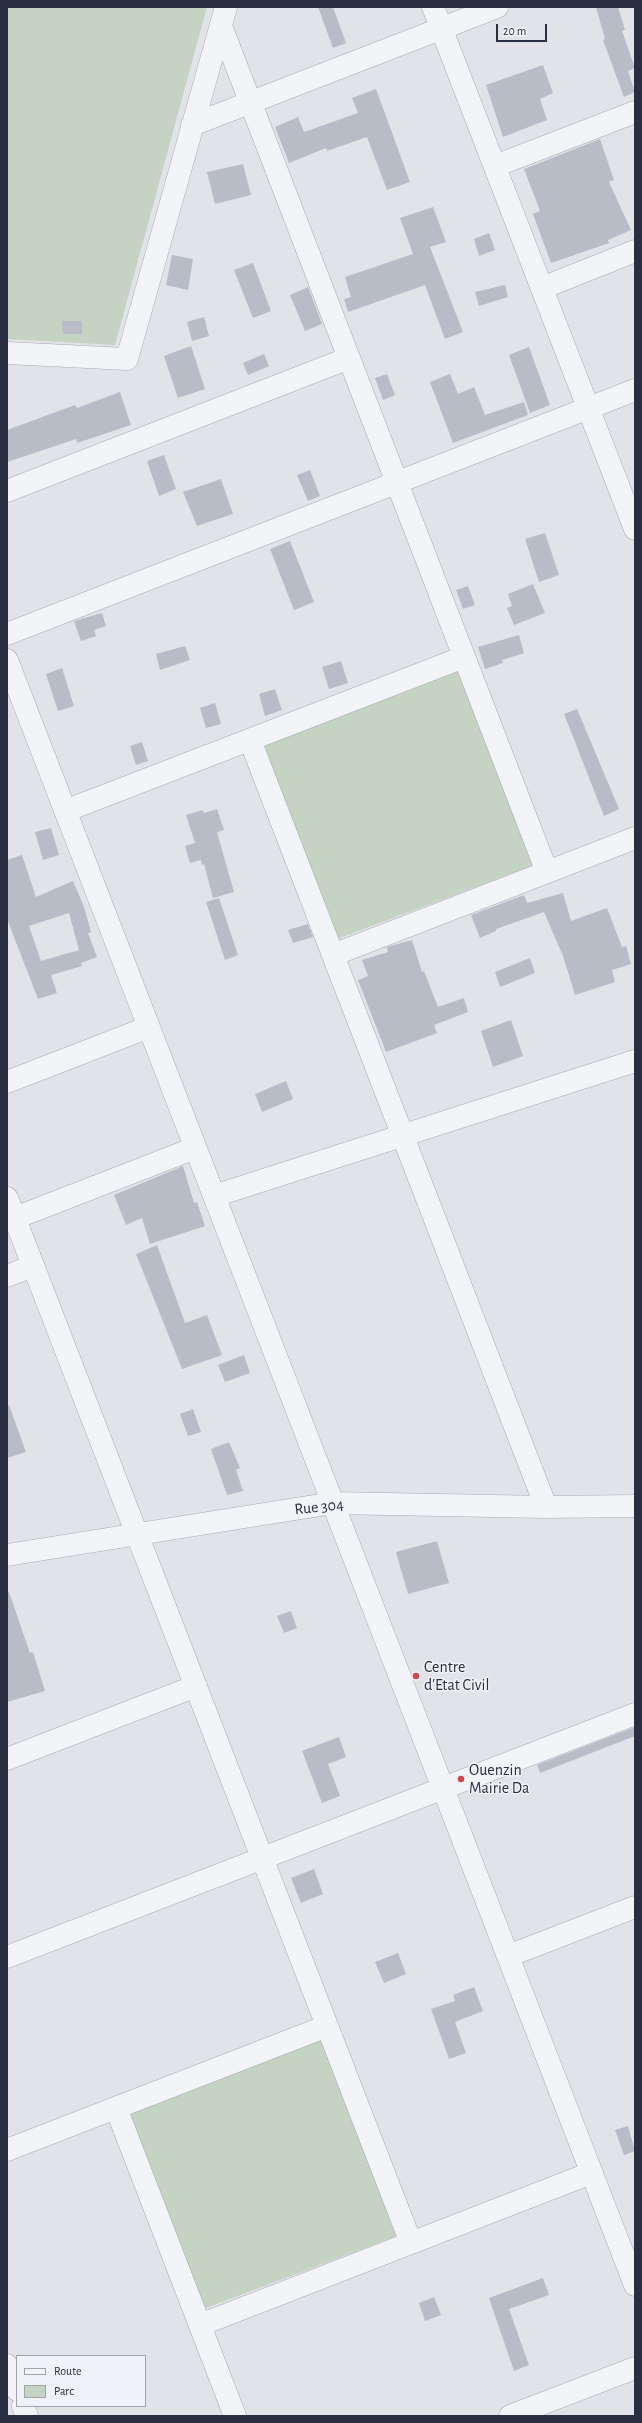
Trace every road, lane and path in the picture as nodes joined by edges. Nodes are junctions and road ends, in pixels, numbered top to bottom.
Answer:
1 (433, 7) edge
2 (497, 7) edge
3 (223, 17) edge
4 (442, 28) junction
5 (250, 103) junction
6 (635, 112) edge
7 (192, 125) junction
8 (495, 166) junction
9 (635, 252) edge
10 (542, 288) junction
11 (7, 353) edge
12 (349, 358) junction
13 (635, 390) edge
14 (588, 408) junction
15 (397, 482) junction
16 (7, 491) edge
17 (635, 529) edge
18 (7, 634) edge
19 (464, 657) junction
20 (7, 660) edge
21 (250, 740) junction
22 (66, 812) junction
23 (635, 838) edge
24 (547, 872) junction
25 (333, 955) junction
26 (149, 1027) junction
27 (635, 1061) edge
28 (7, 1082) edge
29 (403, 1135) junction
30 (195, 1148) junction
31 (214, 1196) junction
32 (7, 1198) edge
33 (15, 1218) junction
34 (33, 1266) junction
35 (7, 1276) edge
36 (332, 1503) junction
37 (635, 1506) edge
38 (546, 1507) junction
39 (137, 1535) junction
40 (7, 1555) edge
41 (196, 1686) junction
42 (635, 1714) edge
43 (7, 1759) edge
44 (443, 1788) junction
45 (262, 1858) junction
46 (635, 1907) edge
47 (508, 1956) junction
48 (7, 1957) edge
49 (327, 2026) junction
50 (116, 2108) junction
51 (7, 2150) edge
52 (591, 2173) junction
53 (411, 2243) junction
54 (635, 2286) edge
55 (200, 2325) junction
56 (7, 2364) edge
57 (635, 2368) edge
58 (16, 2387) edge
59 (235, 2416) edge
60 (510, 2416) edge

1 - 4 street
2 - 4 street
3 - 5 street
3 - 7 street
4 - 5 street
4 - 8 street
5 - 7 street
5 - 12 street
6 - 8 street
7 - 11 street
8 - 10 street
9 - 10 street
10 - 14 street
12 - 15 street
12 - 16 street
13 - 14 street
14 - 15 street
14 - 17 street
15 - 18 street
15 - 19 street
19 - 21 street
19 - 24 street
20 - 22 street
21 - 22 street
21 - 25 street
22 - 26 street
23 - 24 street
24 - 25 street
25 - 29 street
26 - 28 street
26 - 30 street
27 - 29 street
29 - 31 street
29 - 38 street
30 - 31 street
30 - 33 street
31 - 36 street
32 - 33 street
33 - 34 street
34 - 35 street
34 - 39 street
36 - 38 street, Rue 304
36 - 39 street, Rue 304
36 - 44 street
37 - 38 street, Rue 304
39 - 40 street, Rue 304
39 - 41 street
41 - 43 street
41 - 45 street
42 - 44 street
44 - 45 street
44 - 47 street
45 - 48 street
45 - 49 street
46 - 47 street
47 - 52 street
49 - 50 street
49 - 53 street
50 - 51 street
50 - 55 street
52 - 53 street
52 - 54 street
53 - 55 street
55 - 59 street
56 - 58 street
57 - 60 street

